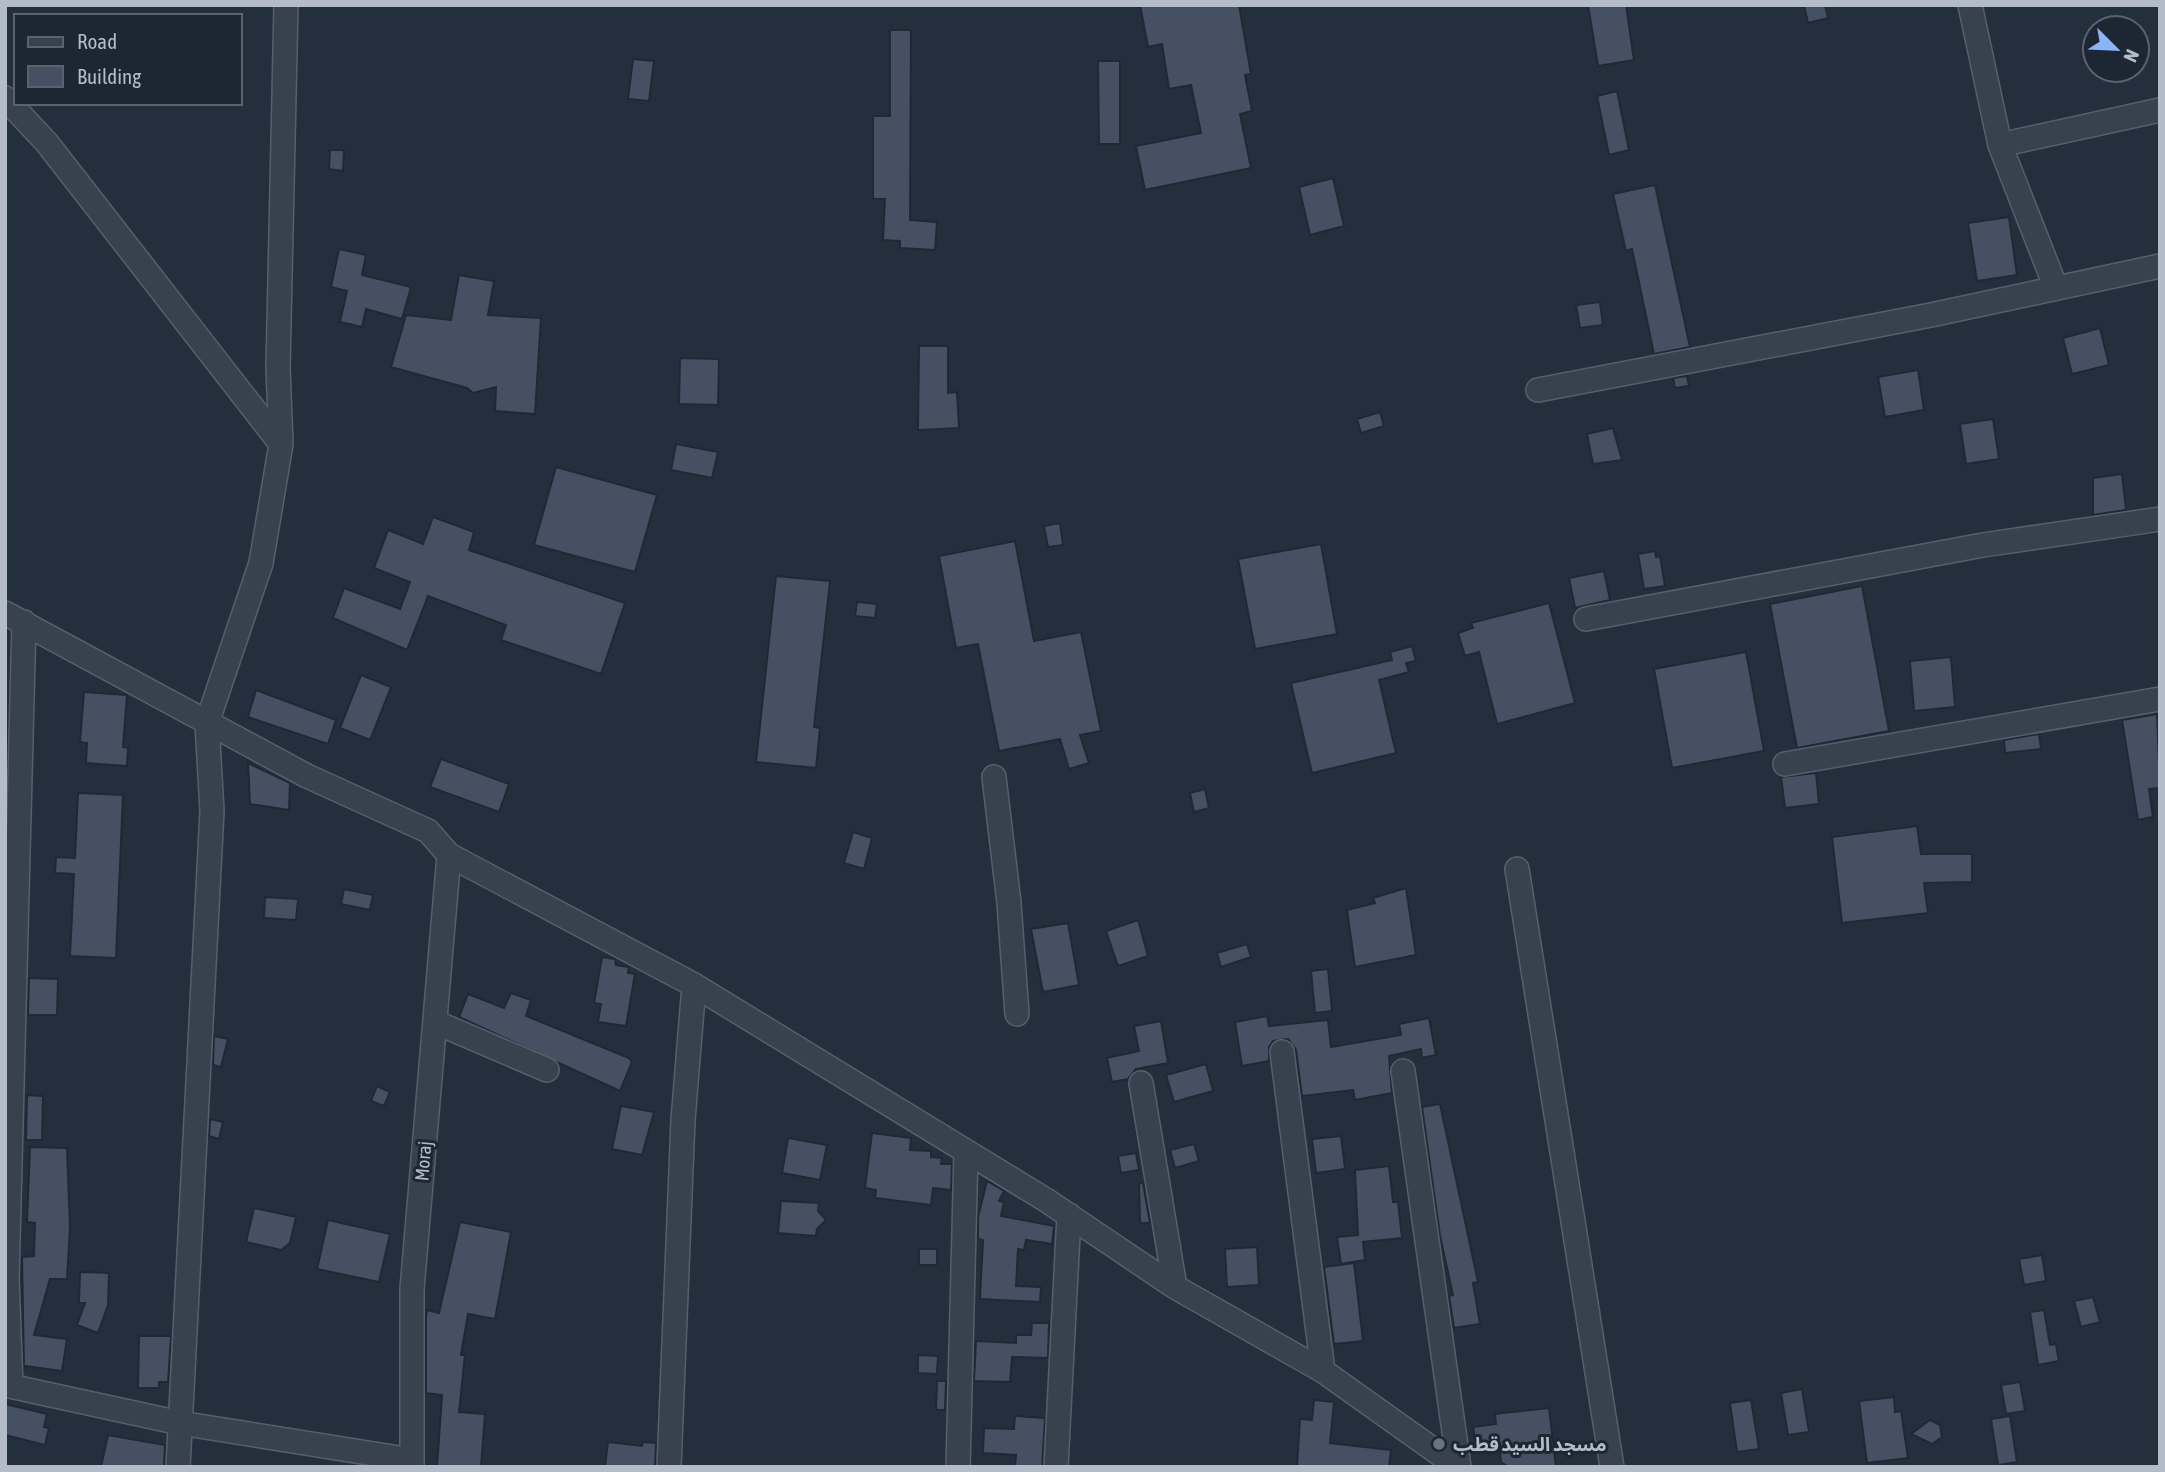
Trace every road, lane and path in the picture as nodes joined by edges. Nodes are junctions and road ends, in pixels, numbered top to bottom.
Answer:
1 (286, 5) edge
2 (1973, 6) edge
3 (5, 98) edge
4 (2160, 110) edge
5 (2000, 145) junction
6 (2160, 266) edge
7 (2056, 288) junction
8 (1538, 390) dead end
9 (281, 444) junction
10 (2160, 519) edge
11 (14, 617) edge
12 (1586, 619) dead end
13 (2160, 699) edge
14 (207, 723) junction
15 (1784, 764) dead end
16 (994, 777) dead end
17 (449, 855) junction
18 (1517, 869) dead end
19 (694, 985) junction
20 (1017, 1014) dead end
21 (435, 1022) junction
22 (1282, 1052) dead end
23 (547, 1070) dead end
24 (1403, 1071) dead end
25 (1141, 1083) dead end
26 (965, 1152) junction
27 (1069, 1215) junction
28 (1175, 1287) junction
29 (1323, 1371) junction
30 (8, 1386) edge
31 (180, 1423) junction
32 (412, 1463) edge
33 (178, 1467) edge
34 (670, 1467) edge
35 (958, 1467) edge
36 (1056, 1467) edge
37 (1458, 1467) edge
38 (1612, 1467) edge

1 - 9 street
2 - 5 street
3 - 9 street
4 - 5 street
5 - 7 street
6 - 7 street
7 - 8 street
9 - 14 street
10 - 12 street
11 - 14 street
11 - 30 street
13 - 15 street
14 - 17 street
14 - 31 street
16 - 20 street
17 - 19 street
17 - 21 street, Moraj
18 - 38 street
19 - 26 street
19 - 34 street
21 - 23 street
21 - 32 street, Moraj
22 - 29 street
24 - 37 street
25 - 28 street
26 - 27 street
26 - 35 street
27 - 28 street
27 - 36 street
28 - 29 street
29 - 37 street
30 - 31 street
31 - 32 street
31 - 33 street

